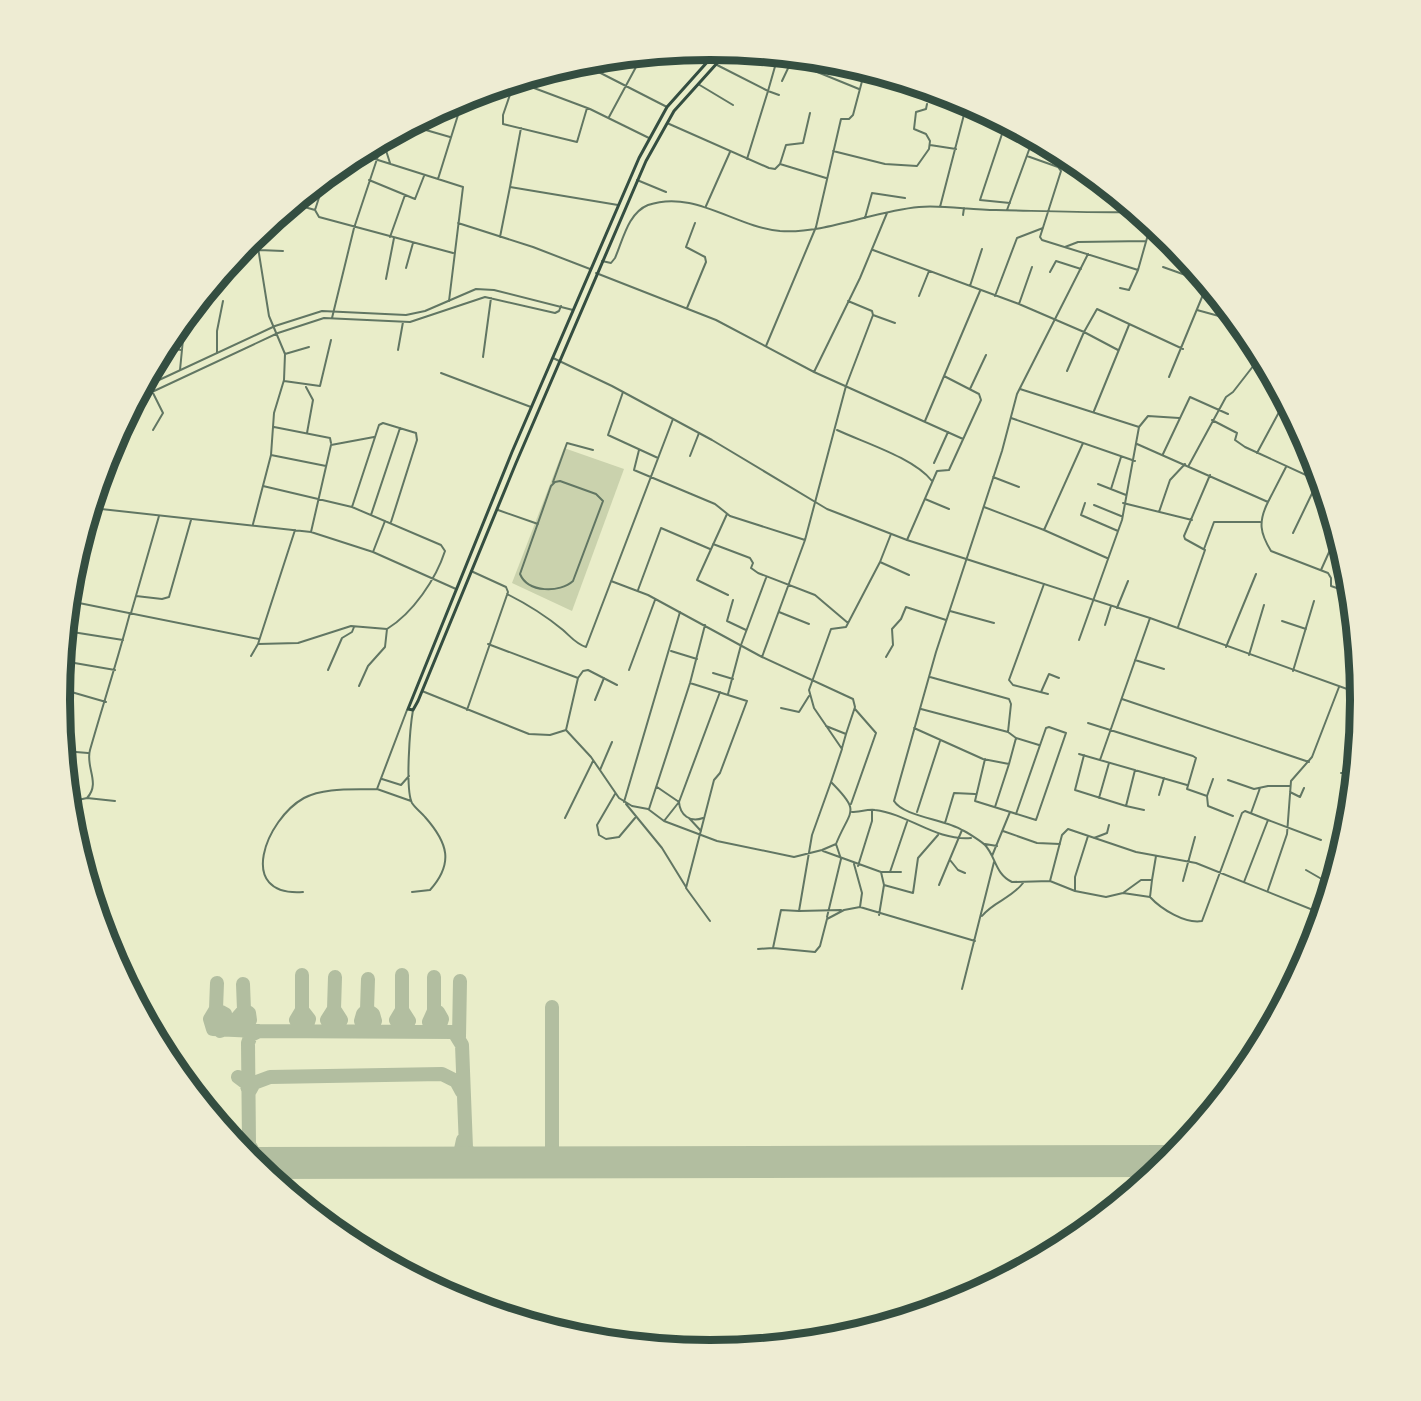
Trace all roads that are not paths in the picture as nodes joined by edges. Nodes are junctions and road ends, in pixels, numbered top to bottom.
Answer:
1 (709, 60) edge
2 (719, 60) edge
3 (776, 63) edge
4 (716, 64) junction
5 (790, 65) edge
6 (802, 66) edge
7 (636, 67) dead end
8 (597, 70) edge
9 (862, 79) edge
10 (782, 81) dead end
11 (698, 84) junction
12 (627, 85) junction
13 (528, 87) edge
14 (859, 89) junction
15 (513, 92) edge
16 (768, 92) junction
17 (780, 95) dead end
18 (927, 104) dead end
19 (733, 105) dead end
20 (667, 107) junction
21 (587, 108) junction
22 (459, 111) edge
23 (810, 113) dead end
24 (965, 113) edge
25 (609, 118) junction
26 (666, 122) junction
27 (521, 128) junction
28 (422, 129) edge
29 (1003, 131) edge
30 (450, 137) junction
31 (649, 138) junction
32 (930, 145) junction
33 (1031, 146) edge
34 (386, 149) edge
35 (956, 149) junction
36 (833, 151) junction
37 (730, 152) junction
38 (378, 153) edge
39 (1027, 156) junction
40 (371, 158) edge
41 (747, 159) junction
42 (376, 160) junction
43 (780, 164) junction
44 (392, 165) junction
45 (424, 176) junction
46 (826, 178) junction
47 (438, 179) junction
48 (369, 180) junction
49 (637, 180) junction
50 (510, 187) junction
51 (666, 192) dead end
52 (320, 193) edge
53 (405, 195) junction
54 (905, 198) dead end
55 (1010, 203) junction
56 (618, 205) junction
57 (706, 206) junction
58 (303, 207) edge
59 (940, 207) junction
60 (315, 210) junction
61 (1007, 210) junction
62 (1048, 212) junction
63 (1124, 212) edge
64 (886, 215) junction
65 (865, 218) junction
66 (695, 222) dead end
67 (458, 223) junction
68 (609, 225) junction
69 (354, 228) junction
70 (616, 228) junction
71 (1043, 228) junction
72 (814, 230) junction
73 (1148, 234) edge
74 (390, 237) junction
75 (500, 237) junction
76 (394, 238) junction
77 (1146, 241) junction
78 (413, 243) junction
79 (1065, 247) junction
80 (982, 249) dead end
81 (259, 250) joint
82 (873, 250) junction
83 (283, 251) dead end
84 (453, 253) junction
85 (1088, 254) junction
86 (602, 260) junction
87 (1032, 267) dead end
88 (1163, 267) dead end
89 (406, 268) dead end
90 (590, 269) junction
91 (1081, 269) junction
92 (1138, 270) junction
93 (929, 272) junction
94 (1050, 272) dead end
95 (596, 273) junction
96 (1192, 278) edge
97 (386, 279) dead end
98 (970, 286) junction
99 (1120, 288) dead end
100 (981, 290) junction
101 (1203, 292) edge
102 (919, 296) dead end
103 (995, 296) junction
104 (491, 298) junction
105 (449, 301) junction
106 (848, 301) junction
107 (223, 302) dead end
108 (1019, 304) junction
109 (561, 306) junction
110 (687, 308) junction
111 (573, 310) junction
112 (1197, 310) junction
113 (333, 311) junction
114 (873, 315) junction
115 (1223, 317) edge
116 (332, 318) junction
117 (1056, 321) junction
118 (403, 322) junction
119 (895, 323) dead end
120 (1129, 323) junction
121 (276, 330) junction
122 (1084, 332) junction
123 (182, 339) edge
124 (331, 340) dead end
125 (766, 346) junction
126 (309, 347) dead end
127 (176, 349) edge
128 (181, 350) junction
129 (398, 350) dead end
130 (1118, 350) junction
131 (1183, 350) junction
132 (217, 353) junction
133 (285, 354) junction
134 (213, 355) junction
135 (986, 355) dead end
136 (483, 357) dead end
137 (553, 358) junction
138 (559, 360) junction
139 (215, 362) junction
140 (1255, 364) edge
141 (180, 370) junction
142 (1067, 371) dead end
143 (814, 372) junction
144 (441, 373) dead end
145 (944, 376) junction
146 (1170, 377) dead end
147 (284, 380) junction
148 (155, 381) edge
149 (305, 386) junction
150 (846, 386) junction
151 (151, 388) edge
152 (970, 389) junction
153 (1020, 389) junction
154 (153, 391) junction
155 (622, 392) junction
156 (149, 393) edge
157 (532, 408) junction
158 (1218, 409) junction
159 (1281, 409) edge
160 (1094, 411) junction
161 (1228, 414) dead end
162 (1011, 418) junction
163 (1179, 418) junction
164 (673, 419) junction
165 (1212, 420) junction
166 (926, 421) junction
167 (274, 427) junction
168 (1139, 427) junction
169 (400, 428) junction
170 (153, 430) dead end
171 (836, 430) junction
172 (948, 432) junction
173 (307, 433) junction
174 (699, 433) junction
175 (375, 437) junction
176 (963, 439) junction
177 (1083, 443) junction
178 (1137, 444) junction
179 (331, 445) junction
180 (593, 450) dead end
181 (639, 450) junction
182 (1257, 453) junction
183 (1163, 454) junction
184 (271, 455) junction
185 (690, 456) dead end
186 (1121, 457) junction
187 (658, 458) junction
188 (509, 461) junction
189 (1135, 461) junction
190 (516, 463) junction
191 (934, 463) dead end
192 (1185, 464) junction
193 (1189, 465) junction
194 (326, 466) junction
195 (1286, 467) junction
196 (1210, 475) junction
197 (651, 477) junction
198 (993, 477) junction
199 (1311, 478) edge
200 (932, 481) junction
201 (1098, 484) dead end
202 (263, 486) junction
203 (551, 486) junction
204 (1019, 487) dead end
205 (1111, 489) junction
206 (1315, 490) edge
207 (1126, 495) junction
208 (319, 498) junction
209 (925, 499) junction
210 (1268, 502) junction
211 (1085, 503) dead end
212 (1123, 503) junction
213 (816, 504) junction
214 (983, 506) junction
215 (1094, 506) dead end
216 (352, 507) junction
217 (949, 508) dead end
218 (100, 509) edge
219 (497, 509) junction
220 (1159, 512) junction
221 (727, 514) junction
222 (371, 515) junction
223 (159, 516) junction
224 (1121, 516) junction
225 (192, 518) junction
226 (1192, 520) junction
227 (385, 521) junction
228 (1260, 522) junction
229 (391, 523) junction
230 (253, 524) junction
231 (538, 524) junction
232 (295, 530) junction
233 (1044, 530) junction
234 (1118, 531) junction
235 (310, 532) junction
236 (1293, 532) dead end
237 (891, 534) junction
238 (805, 540) junction
239 (907, 540) junction
240 (713, 544) junction
241 (710, 549) junction
242 (1204, 549) junction
243 (1333, 551) edge
244 (373, 552) junction
245 (1107, 558) junction
246 (966, 559) junction
247 (880, 562) junction
248 (1321, 570) junction
249 (471, 571) junction
250 (1256, 574) dead end
251 (909, 575) dead end
252 (766, 576) junction
253 (434, 579) junction
254 (611, 580) junction
255 (1128, 581) dead end
256 (789, 584) junction
257 (1044, 584) junction
258 (456, 589) junction
259 (638, 590) junction
260 (1341, 590) edge
261 (507, 594) junction
262 (728, 595) dead end
263 (136, 596) junction
264 (656, 599) junction
265 (733, 600) dead end
266 (1092, 600) junction
267 (1314, 601) dead end
268 (77, 602) edge
269 (1264, 605) dead end
270 (1112, 606) junction
271 (1117, 608) junction
272 (949, 610) junction
273 (680, 612) junction
274 (779, 612) junction
275 (131, 613) junction
276 (1150, 618) junction
277 (946, 620) junction
278 (1282, 621) dead end
279 (442, 622) junction
280 (848, 623) junction
281 (994, 623) dead end
282 (809, 624) dead end
283 (449, 625) junction
284 (705, 625) junction
285 (1105, 625) dead end
286 (354, 627) junction
287 (387, 629) junction
288 (1178, 629) junction
289 (1306, 629) junction
290 (746, 630) junction
291 (74, 632) edge
292 (339, 632) junction
293 (342, 638) junction
294 (259, 639) junction
295 (123, 640) junction
296 (1079, 640) dead end
297 (258, 644) junction
298 (488, 644) junction
299 (741, 645) junction
300 (1226, 647) junction
301 (670, 651) junction
302 (1249, 655) junction
303 (252, 656) dead end
304 (762, 657) junction
305 (886, 657) dead end
306 (697, 659) junction
307 (1135, 660) junction
308 (71, 662) edge
309 (1164, 669) dead end
310 (115, 670) junction
311 (328, 670) dead end
312 (629, 670) dead end
313 (1293, 672) junction
314 (713, 673) dead end
315 (929, 677) junction
316 (578, 678) junction
317 (604, 678) junction
318 (1059, 678) dead end
319 (733, 679) junction
320 (811, 680) junction
321 (690, 683) junction
322 (617, 685) dead end
323 (359, 686) dead end
324 (1339, 687) junction
325 (70, 691) edge
326 (422, 691) junction
327 (1351, 691) edge
328 (720, 692) junction
329 (1041, 692) junction
330 (728, 694) junction
331 (1048, 694) dead end
332 (809, 696) junction
333 (1122, 699) junction
334 (595, 700) dead end
335 (106, 702) junction
336 (781, 708) dead end
337 (854, 708) junction
338 (408, 709) junction
339 (920, 709) junction
340 (413, 710) junction
341 (467, 710) junction
342 (1088, 723) dead end
343 (826, 726) junction
344 (914, 728) junction
345 (566, 730) junction
346 (1111, 731) junction
347 (1008, 732) junction
348 (846, 734) junction
349 (1016, 738) junction
350 (940, 741) junction
351 (612, 742) dead end
352 (1040, 745) junction
353 (842, 749) junction
354 (72, 752) edge
355 (89, 753) junction
356 (1079, 754) dead end
357 (1084, 755) junction
358 (985, 759) junction
359 (1101, 760) junction
360 (593, 761) junction
361 (1309, 762) junction
362 (1109, 763) junction
363 (1009, 764) junction
364 (599, 770) junction
365 (1135, 770) junction
366 (410, 773) junction
367 (1341, 773) dead end
368 (1347, 773) edge
369 (1164, 778) junction
370 (382, 779) junction
371 (1213, 779) dead end
372 (1228, 780) dead end
373 (831, 782) junction
374 (1187, 785) junction
375 (1290, 786) junction
376 (657, 787) junction
377 (1260, 788) junction
378 (1304, 788) dead end
379 (377, 789) junction
380 (1290, 792) junction
381 (615, 794) junction
382 (975, 794) junction
383 (1159, 795) dead end
384 (1207, 796) junction
385 (87, 798) junction
386 (1100, 798) junction
387 (78, 800) edge
388 (115, 801) dead end
389 (411, 802) junction
390 (624, 802) junction
391 (679, 802) junction
392 (851, 804) junction
393 (1126, 806) junction
394 (995, 807) junction
395 (648, 809) junction
396 (872, 810) junction
397 (1144, 810) dead end
398 (852, 812) junction
399 (1010, 812) junction
400 (1251, 813) junction
401 (917, 814) junction
402 (1016, 814) junction
403 (1233, 816) dead end
404 (636, 817) junction
405 (565, 818) dead end
406 (689, 818) junction
407 (705, 818) junction
408 (1268, 820) junction
409 (664, 821) junction
410 (907, 822) junction
411 (945, 823) junction
412 (1109, 825) dead end
413 (1285, 826) junction
414 (962, 830) junction
415 (701, 831) junction
416 (1003, 831) junction
417 (939, 834) junction
418 (700, 836) junction
419 (1089, 836) junction
420 (1195, 837) dead end
421 (971, 838) junction
422 (1094, 838) junction
423 (958, 839) junction
424 (1321, 840) dead end
425 (836, 844) junction
426 (985, 844) junction
427 (1060, 844) junction
428 (996, 846) junction
429 (822, 850) junction
430 (809, 852) junction
431 (1156, 856) junction
432 (992, 857) junction
433 (841, 859) junction
434 (950, 860) junction
435 (1188, 861) junction
436 (994, 862) junction
437 (856, 865) junction
438 (1306, 870) dead end
439 (881, 872) junction
440 (891, 872) junction
441 (901, 872) dead end
442 (1220, 872) junction
443 (965, 873) dead end
444 (1152, 880) junction
445 (1050, 881) junction
446 (1183, 881) dead end
447 (1325, 881) edge
448 (1244, 882) junction
449 (1023, 883) junction
450 (884, 885) junction
451 (939, 885) dead end
452 (686, 888) junction
453 (1268, 890) junction
454 (1075, 891) junction
455 (303, 892) dead end
456 (412, 892) dead end
457 (1123, 893) junction
458 (1150, 897) junction
459 (860, 907) junction
460 (828, 910) junction
461 (844, 910) junction
462 (799, 911) junction
463 (1315, 911) edge
464 (879, 915) junction
465 (981, 916) junction
466 (827, 919) junction
467 (710, 921) dead end
468 (975, 941) junction
469 (773, 948) junction
470 (758, 949) dead end
471 (962, 989) dead end

1 - 20 highway
2 - 4 highway
3 - 16 street
4 - 11 highway
4 - 16 street
5 - 10 street
6 - 14 street
7 - 12 street
8 - 12 street
9 - 14 street
11 - 19 street
11 - 26 highway
12 - 20 street
12 - 25 street
13 - 21 street
14 - 36 street
15 - 27 street
16 - 17 street
16 - 41 street
18 - 32 street
20 - 31 highway
21 - 25 street
21 - 27 street
22 - 30 street
23 - 43 street
24 - 35 street
25 - 31 street
26 - 37 street
26 - 49 highway
27 - 50 street
28 - 30 street
29 - 55 street
30 - 47 street
31 - 56 highway
32 - 35 street
32 - 36 street
33 - 39 street
34 - 44 street
35 - 59 street
36 - 46 street
37 - 41 street
37 - 57 street
38 - 42 street
39 - 55 street
39 - 62 street
40 - 42 street
41 - 43 street
42 - 44 street
42 - 48 street
43 - 46 street
44 - 45 street
45 - 47 street
45 - 53 street
46 - 72 street
47 - 67 street
48 - 53 street
48 - 69 street
49 - 51 street
49 - 70 highway
50 - 56 street
50 - 75 street
52 - 60 street
53 - 74 street
54 - 65 street
55 - 61 street
56 - 68 highway
57 - 72 street
57 - 86 street
58 - 60 street
59 - 61 street
59 - 64 street
60 - 69 street
61 - 62 street
62 - 63 street
62 - 71 street
64 - 65 street
64 - 82 street
65 - 72 street
66 - 110 street
67 - 75 street
67 - 84 street
68 - 70 highway
68 - 90 highway
69 - 74 street
69 - 113 street
70 - 86 highway
71 - 79 street
71 - 103 street
72 - 125 street
73 - 77 street
74 - 76 street
75 - 90 street
76 - 78 street
76 - 97 street
77 - 79 street
77 - 92 street
78 - 84 street
78 - 89 street
79 - 85 street
80 - 98 street
81 - 83 street
81 - 121 street
82 - 93 street
82 - 106 street
84 - 105 street
85 - 91 street
85 - 92 street
86 - 95 highway
87 - 108 street
88 - 96 street
90 - 111 highway
91 - 94 street
91 - 117 street
92 - 99 street
93 - 98 street
93 - 102 street
95 - 110 street
95 - 138 highway
98 - 100 street
100 - 103 street
100 - 145 street
101 - 112 street
103 - 108 street
104 - 109 street
104 - 118 street
104 - 136 street
105 - 109 street
105 - 113 street
106 - 114 street
106 - 143 street
107 - 132 street
108 - 117 street
109 - 111 street
110 - 125 street
111 - 137 highway
112 - 115 street
112 - 131 street
113 - 116 street
113 - 121 street
114 - 119 street
114 - 150 street
116 - 118 street
116 - 121 street
117 - 122 street
117 - 153 street
118 - 129 street
120 - 122 street
120 - 130 street
120 - 131 street
121 - 132 street
121 - 133 street
121 - 139 street
122 - 130 street
122 - 142 street
123 - 128 street
124 - 149 street
125 - 143 street
126 - 133 street
127 - 128 street
128 - 141 street
130 - 160 street
131 - 146 street
132 - 134 street
133 - 147 street
134 - 139 street
134 - 141 street
135 - 152 street
137 - 138 street
137 - 157 highway
138 - 155 street
138 - 190 highway
139 - 154 street
140 - 158 street
141 - 148 street
143 - 150 street
144 - 157 street
145 - 152 street
145 - 166 street
147 - 149 street
147 - 167 street
149 - 173 street
150 - 166 street
150 - 171 street
151 - 154 street
152 - 176 street
153 - 160 street
153 - 162 street
154 - 156 street
154 - 170 street
155 - 164 street
155 - 181 street
157 - 188 highway
158 - 161 street
158 - 163 street
158 - 165 street
159 - 182 street
160 - 168 street
162 - 177 street
162 - 198 street
163 - 168 street
163 - 183 street
164 - 174 street
164 - 187 street
165 - 182 street
165 - 193 street
166 - 172 street
167 - 173 street
167 - 184 street
168 - 178 street
169 - 175 street
169 - 222 street
169 - 229 street
171 - 200 street
171 - 213 street
172 - 176 street
172 - 191 street
173 - 179 street
174 - 185 street
174 - 213 street
175 - 179 street
175 - 216 street
176 - 200 street
177 - 186 street
177 - 233 street
178 - 183 street
178 - 189 street
179 - 194 street
180 - 203 street
181 - 187 street
181 - 197 street
182 - 195 street
183 - 192 street
184 - 194 street
184 - 202 street
186 - 189 street
186 - 205 street
187 - 197 street
188 - 190 highway
188 - 258 highway
189 - 207 street
190 - 219 highway
192 - 193 street
192 - 220 street
193 - 196 street
194 - 208 street
195 - 199 street
195 - 210 street
196 - 210 street
196 - 226 street
197 - 221 street
197 - 254 street
198 - 204 street
198 - 214 street
200 - 209 street
201 - 205 street
202 - 208 street
202 - 230 street
203 - 231 street
203 - 231 street
205 - 207 street
206 - 236 street
207 - 212 street
208 - 216 street
208 - 235 street
209 - 217 street
209 - 239 street
210 - 228 street
211 - 234 street
212 - 220 street
212 - 224 street
213 - 237 street
213 - 238 street
214 - 233 street
214 - 246 street
215 - 224 street
216 - 222 street
218 - 223 street
219 - 231 street
219 - 249 highway
220 - 226 street
221 - 238 street
221 - 240 street
222 - 227 street
223 - 225 street
223 - 263 street
224 - 234 street
225 - 230 street
225 - 263 street
226 - 242 street
227 - 229 street
227 - 244 street
228 - 242 street
228 - 248 street
229 - 253 street
230 - 232 street
232 - 235 street
232 - 294 street
233 - 245 street
234 - 245 street
235 - 244 street
237 - 239 street
237 - 247 street
238 - 256 street
239 - 246 street
240 - 241 street
240 - 252 street
241 - 259 street
241 - 262 street
242 - 288 street
243 - 248 street
244 - 253 street
245 - 266 street
246 - 257 street
246 - 272 street
247 - 251 street
247 - 280 street
248 - 260 street
249 - 261 street
249 - 283 highway
250 - 300 street
252 - 256 street
252 - 290 street
253 - 258 street
253 - 287 street
254 - 259 street
254 - 261 street
255 - 271 street
256 - 274 street
256 - 280 street
257 - 266 street
257 - 329 street
258 - 279 highway
259 - 264 street
261 - 298 street
263 - 275 street
264 - 273 street
264 - 312 street
265 - 290 street
266 - 270 street
266 - 296 street
267 - 289 street
268 - 275 street
269 - 302 street
270 - 271 street
270 - 285 street
271 - 276 street
272 - 277 street
272 - 281 street
273 - 284 street
273 - 301 street
274 - 282 street
274 - 304 street
275 - 294 street
275 - 295 street
276 - 288 street
276 - 307 street
277 - 305 street
277 - 315 street
278 - 289 street
279 - 283 highway
279 - 338 highway
280 - 320 street
283 - 326 highway
284 - 299 street
284 - 306 street
286 - 287 street
286 - 292 street
286 - 293 street
287 - 323 street
288 - 300 street
289 - 313 street
290 - 299 street
291 - 295 street
292 - 293 street
292 - 297 street
293 - 311 street
294 - 297 street
295 - 310 street
297 - 303 street
298 - 316 street
298 - 341 street
299 - 304 street
299 - 319 street
300 - 302 street
301 - 306 street
301 - 390 street
302 - 313 street
304 - 320 street
306 - 321 street
307 - 309 street
307 - 333 street
308 - 310 street
310 - 335 street
313 - 324 street
314 - 319 street
315 - 339 street
315 - 347 street
316 - 317 street
316 - 345 street
317 - 322 street
317 - 334 street
318 - 329 street
319 - 330 street
320 - 332 street
320 - 337 street
321 - 328 street
321 - 376 street
324 - 327 street
324 - 361 street
325 - 335 street
326 - 340 highway
326 - 341 street
328 - 330 street
328 - 391 street
329 - 331 street
330 - 407 street
332 - 336 street
332 - 343 street
333 - 346 street
333 - 361 street
335 - 355 street
337 - 348 street
337 - 392 street
338 - 340 highway
338 - 370 street
339 - 344 street
339 - 347 street
340 - 366 street
341 - 345 street
342 - 346 street
343 - 348 street
343 - 353 street
344 - 350 street
344 - 401 street
345 - 360 street
346 - 359 street
346 - 374 street
347 - 349 street
348 - 353 street
349 - 352 street
349 - 363 street
350 - 358 street
350 - 401 street
351 - 364 street
352 - 402 street
352 - 402 street
353 - 373 street
354 - 355 street
355 - 385 street
356 - 357 street
357 - 359 street
357 - 386 street
358 - 363 street
358 - 382 street
359 - 362 street
360 - 364 street
360 - 405 street
361 - 375 street
362 - 365 street
362 - 386 street
363 - 394 street
364 - 381 street
365 - 369 street
365 - 393 street
366 - 370 street
366 - 389 street
367 - 368 street
369 - 374 street
369 - 383 street
370 - 379 street
371 - 384 street
372 - 377 street
373 - 392 street
373 - 430 street
374 - 384 street
375 - 377 street
375 - 380 street
376 - 391 street
376 - 395 street
377 - 400 street
378 - 380 street
379 - 389 street
379 - 455 street
380 - 413 street
381 - 390 street
381 - 404 street
382 - 394 street
382 - 411 street
384 - 403 street
385 - 387 street
385 - 388 street
386 - 393 street
389 - 456 street
390 - 395 street
390 - 404 street
391 - 406 street
391 - 409 street
392 - 398 street
393 - 397 street
394 - 399 street
395 - 409 street
396 - 398 street
396 - 410 street
396 - 437 street
398 - 425 street
399 - 402 street
399 - 416 street
400 - 408 street
400 - 442 street
401 - 411 street
404 - 452 street
406 - 407 street
406 - 415 street
407 - 415 street
408 - 413 street
408 - 448 street
409 - 418 street
410 - 417 street
410 - 440 street
411 - 414 street
412 - 422 street
413 - 424 street
413 - 453 street
414 - 421 street
414 - 423 street
415 - 418 street
416 - 427 street
416 - 428 street
417 - 423 street
417 - 450 street
418 - 430 street
418 - 452 street
419 - 422 street
419 - 427 street
419 - 454 street
420 - 435 street
421 - 423 street
421 - 426 street
422 - 431 street
423 - 434 street
425 - 429 street
425 - 433 street
426 - 428 street
426 - 432 street
427 - 445 street
428 - 432 street
429 - 430 street
429 - 433 street
430 - 462 street
431 - 435 street
431 - 444 street
432 - 436 street
433 - 437 street
433 - 460 street
434 - 443 street
434 - 451 street
435 - 442 street
435 - 446 street
436 - 449 street
436 - 465 street
437 - 439 street
437 - 459 street
438 - 447 street
439 - 440 street
439 - 450 street
440 - 441 street
442 - 448 street
442 - 458 street
444 - 457 street
444 - 458 street
445 - 449 street
445 - 454 street
448 - 453 street
449 - 465 street
450 - 464 street
452 - 467 street
453 - 463 street
454 - 457 street
457 - 458 street
459 - 461 street
459 - 464 street
460 - 461 street
460 - 462 street
460 - 466 street
461 - 466 street
462 - 469 street
464 - 468 street
465 - 468 street
466 - 469 street
468 - 471 street
469 - 470 street

